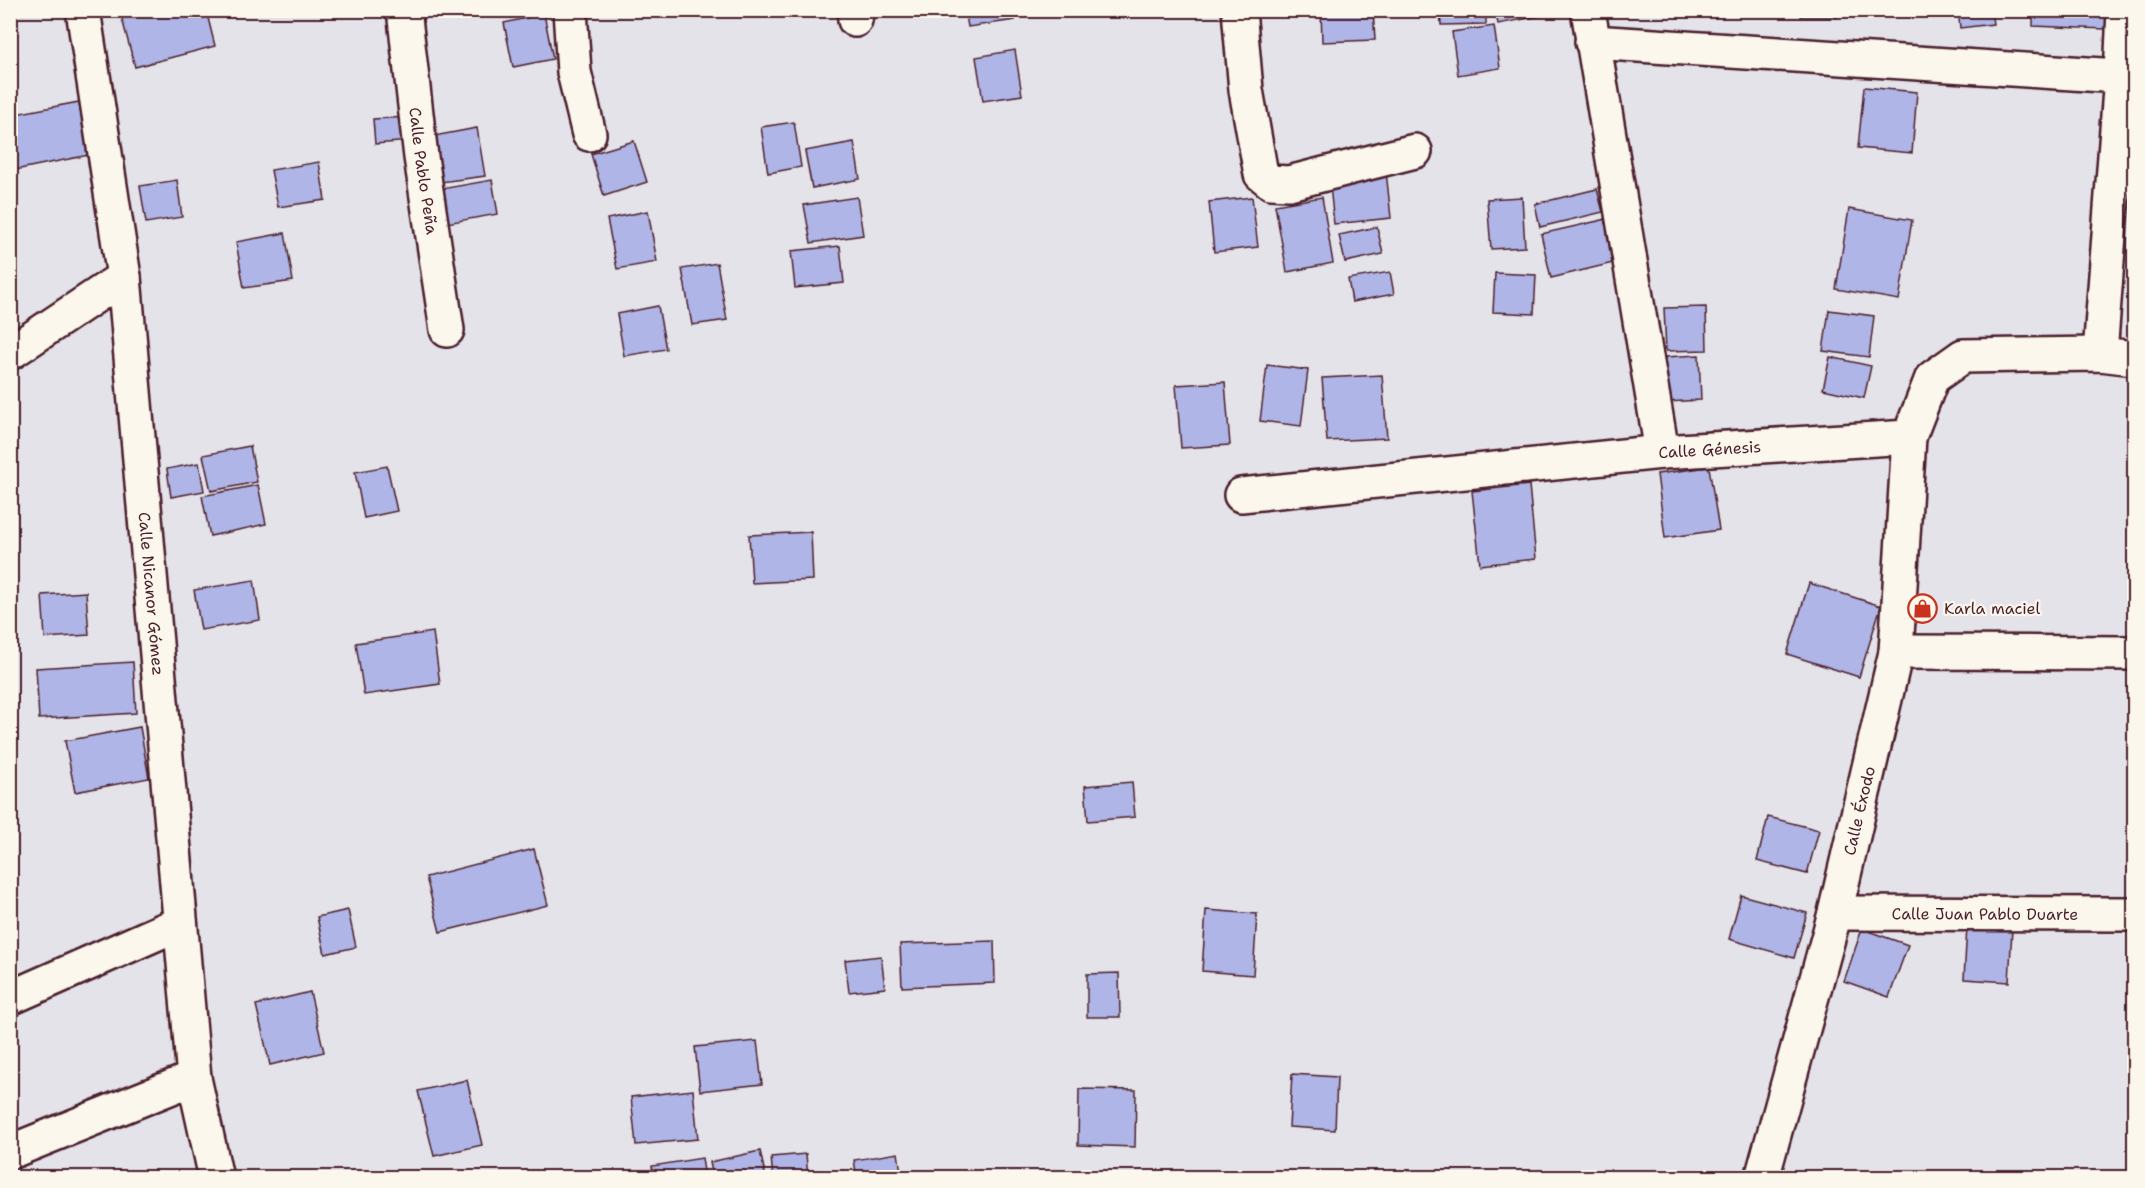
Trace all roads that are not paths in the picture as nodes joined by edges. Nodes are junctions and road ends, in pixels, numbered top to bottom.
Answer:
1 (83, 10) edge
2 (404, 10) edge
3 (570, 10) edge
4 (1239, 10) edge
5 (1588, 10) edge
6 (2124, 10) edge
7 (1592, 42) junction
8 (2128, 77) edge
9 (589, 134) dead end
10 (1415, 151) dead end
11 (124, 277) junction
12 (447, 330) dead end
13 (10, 353) edge
14 (2100, 354) junction
15 (2134, 358) edge
16 (1909, 437) junction
17 (1662, 452) junction
18 (1240, 495) dead end
19 (1896, 651) junction
20 (2134, 653) edge
21 (1835, 913) junction
22 (2134, 914) edge
23 (180, 923) junction
24 (10, 998) edge
25 (194, 1078) junction
26 (10, 1152) edge
27 (216, 1178) edge
28 (1762, 1178) edge

1 - 11 street, Calle Nicanor Gómez
2 - 12 street, Calle Pablo Peña
3 - 9 street
4 - 10 street
5 - 7 street
6 - 8 street
7 - 8 street
7 - 17 street
8 - 14 street
11 - 13 street
11 - 23 street, Calle Nicanor Gómez
14 - 15 street
14 - 16 street
16 - 17 street, Calle Génesis
16 - 19 street, Calle Éxodo
17 - 18 street, Calle Génesis
19 - 20 street
19 - 21 street, Calle Éxodo
21 - 22 street, Calle Juan Pablo Duarte
21 - 28 street, Calle Éxodo
23 - 24 street
23 - 25 street, Calle Nicanor Gómez
25 - 26 street
25 - 27 street, Calle Nicanor Gómez

